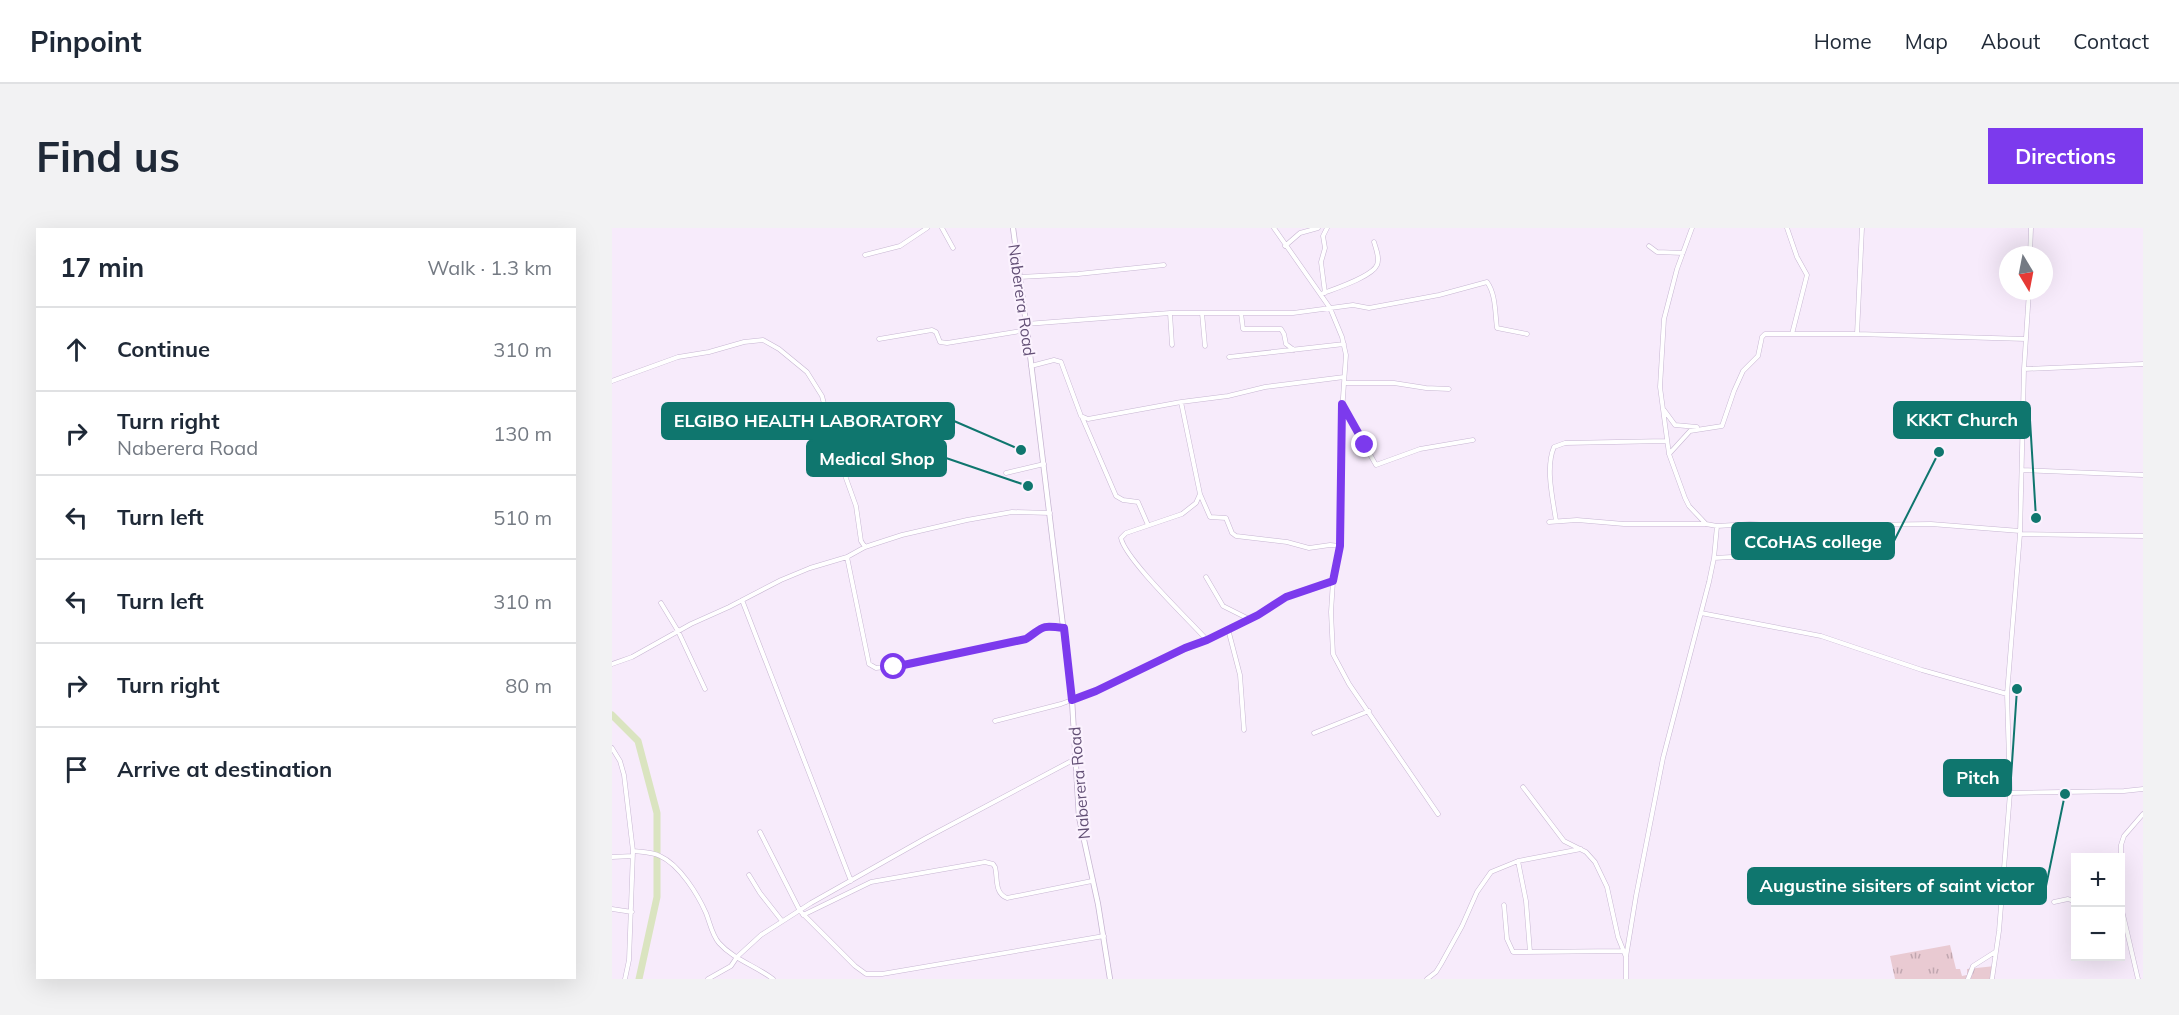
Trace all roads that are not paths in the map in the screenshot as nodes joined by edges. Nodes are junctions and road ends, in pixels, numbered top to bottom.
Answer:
1 (927, 228) edge
2 (942, 228) edge
3 (1012, 228) edge
4 (1274, 228) edge
5 (1318, 228) edge
6 (1327, 228) edge
7 (1692, 228) edge
8 (1787, 228) edge
9 (1862, 228) edge
10 (2031, 228) edge
11 (1374, 242) dead end
12 (1285, 246) junction
13 (1649, 246) dead end
14 (2030, 246) edge
15 (953, 248) dead end
16 (1683, 253) junction
17 (865, 255) dead end
18 (1164, 265) dead end
19 (1020, 277) junction
20 (1323, 293) junction
21 (2028, 300) edge
22 (1330, 308) junction
23 (1170, 313) junction
24 (1202, 313) junction
25 (1241, 313) junction
26 (1027, 327) junction
27 (1527, 334) dead end
28 (1792, 334) junction
29 (1857, 334) junction
30 (879, 339) dead end
31 (2026, 339) junction
32 (1344, 344) junction
33 (1172, 345) dead end
34 (1205, 346) dead end
35 (1294, 350) junction
36 (1230, 357) dead end
37 (2143, 364) edge
38 (1031, 366) junction
39 (2024, 369) junction
40 (1344, 377) junction
41 (612, 381) edge
42 (1344, 383) junction
43 (1449, 389) dead end
44 (1181, 402) junction
45 (1342, 404) junction
46 (1663, 409) junction
47 (1082, 416) junction
48 (1704, 428) junction
49 (1473, 440) dead end
50 (1666, 441) junction
51 (1669, 454) junction
52 (1044, 464) junction
53 (2022, 470) junction
54 (1006, 473) dead end
55 (2143, 475) edge
56 (1200, 494) junction
57 (1050, 513) junction
58 (1556, 521) junction
59 (1549, 522) dead end
60 (1706, 524) junction
61 (1148, 525) junction
62 (1853, 525) junction
63 (1717, 526) junction
64 (2020, 533) junction
65 (2143, 536) edge
66 (1891, 542) dead end
67 (1340, 546) junction
68 (865, 547) junction
69 (1877, 548) junction
70 (848, 557) junction
71 (1714, 558) junction
72 (1206, 577) dead end
73 (1333, 581) junction
74 (742, 600) junction
75 (661, 603) dead end
76 (1701, 613) junction
77 (1250, 619) junction
78 (1064, 628) junction
79 (1228, 629) junction
80 (678, 631) junction
81 (1207, 640) junction
82 (612, 664) edge
83 (705, 689) dead end
84 (2007, 694) junction
85 (1072, 700) junction
86 (1369, 711) junction
87 (995, 721) dead end
88 (1244, 730) dead end
89 (1314, 733) dead end
90 (612, 748) edge
91 (1075, 759) junction
92 (1523, 786) dead end
93 (2143, 789) edge
94 (2010, 793) junction
95 (1438, 814) dead end
96 (2143, 814) edge
97 (760, 832) dead end
98 (1581, 849) junction
99 (2122, 853) edge
100 (633, 854) junction
101 (612, 857) edge
102 (1518, 861) junction
103 (749, 875) dead end
104 (851, 881) junction
105 (1092, 881) junction
106 (2071, 900) edge
107 (2054, 902) dead end
108 (1504, 905) dead end
109 (2121, 907) edge
110 (612, 909) edge
111 (632, 912) junction
112 (801, 913) junction
113 (782, 921) junction
114 (1104, 936) junction
115 (1530, 951) junction
116 (1623, 951) junction
117 (1996, 952) junction
118 (737, 957) junction
119 (1626, 957) junction
120 (625, 979) edge
121 (708, 979) edge
122 (773, 979) edge
123 (1110, 979) edge
124 (1427, 979) edge
125 (1626, 979) edge
126 (1968, 979) edge
127 (1992, 979) edge
128 (2138, 979) edge

1 - 17 street
2 - 15 street
3 - 19 street, Naberera Road
4 - 12 street
5 - 12 street
6 - 20 street
7 - 16 street
8 - 28 street
9 - 29 street
10 - 14 street
11 - 20 street
12 - 20 street
13 - 16 street
16 - 46 street
18 - 19 street
19 - 26 street, Naberera Road
20 - 22 street
21 - 31 street
22 - 25 street
22 - 27 street
22 - 32 street
23 - 24 street
23 - 26 street
23 - 33 street
24 - 25 street
24 - 34 street
25 - 35 street
26 - 30 street
26 - 38 street, Naberera Road
28 - 29 street
28 - 48 street
29 - 31 street
31 - 39 street
32 - 35 street
32 - 40 street
35 - 36 street
37 - 39 street
38 - 47 street
38 - 52 street, Naberera Road
39 - 53 street
40 - 42 street
40 - 44 street
41 - 68 street
42 - 43 street
42 - 45 street
44 - 47 street
44 - 56 street
45 - 49 street
45 - 67 street
46 - 48 street
46 - 50 street
47 - 61 street
48 - 51 street
50 - 51 street
50 - 58 street
51 - 60 street
52 - 54 street
52 - 57 street, Naberera Road
53 - 55 street
53 - 64 street
56 - 61 street
56 - 67 street
57 - 68 street
57 - 78 street, Naberera Road
58 - 59 street
58 - 60 street
60 - 63 street
61 - 81 street
62 - 63 street
62 - 64 street
62 - 69 street
63 - 71 street
64 - 65 street
64 - 84 street
66 - 69 street
67 - 73 street
68 - 70 street
69 - 71 street
70 - 74 street
70 - 78 street
71 - 76 street
72 - 77 street
73 - 77 street
73 - 86 street
74 - 80 street
74 - 104 street
75 - 80 street
76 - 84 street
76 - 119 street
77 - 79 street
78 - 85 street, Naberera Road
79 - 81 street
79 - 88 street
80 - 82 street
80 - 83 street
81 - 85 street
84 - 94 street
85 - 87 street
85 - 91 street, Naberera Road
86 - 89 street
86 - 95 street
90 - 100 street
91 - 104 street
91 - 105 street, Naberera Road
92 - 98 street
93 - 94 street
94 - 117 street
96 - 99 street
97 - 112 street
98 - 102 street
98 - 116 street
100 - 101 street
100 - 111 street
100 - 118 street
102 - 115 street
102 - 124 street
103 - 113 street
104 - 112 street
105 - 112 street
105 - 114 street, Naberera Road
106 - 107 street
108 - 115 street
109 - 128 street
110 - 111 street
111 - 120 street
112 - 113 street
112 - 114 street
113 - 118 street
114 - 123 street, Naberera Road
115 - 116 street
116 - 119 street
117 - 126 street
117 - 127 street
118 - 121 street
118 - 122 street
119 - 125 street

